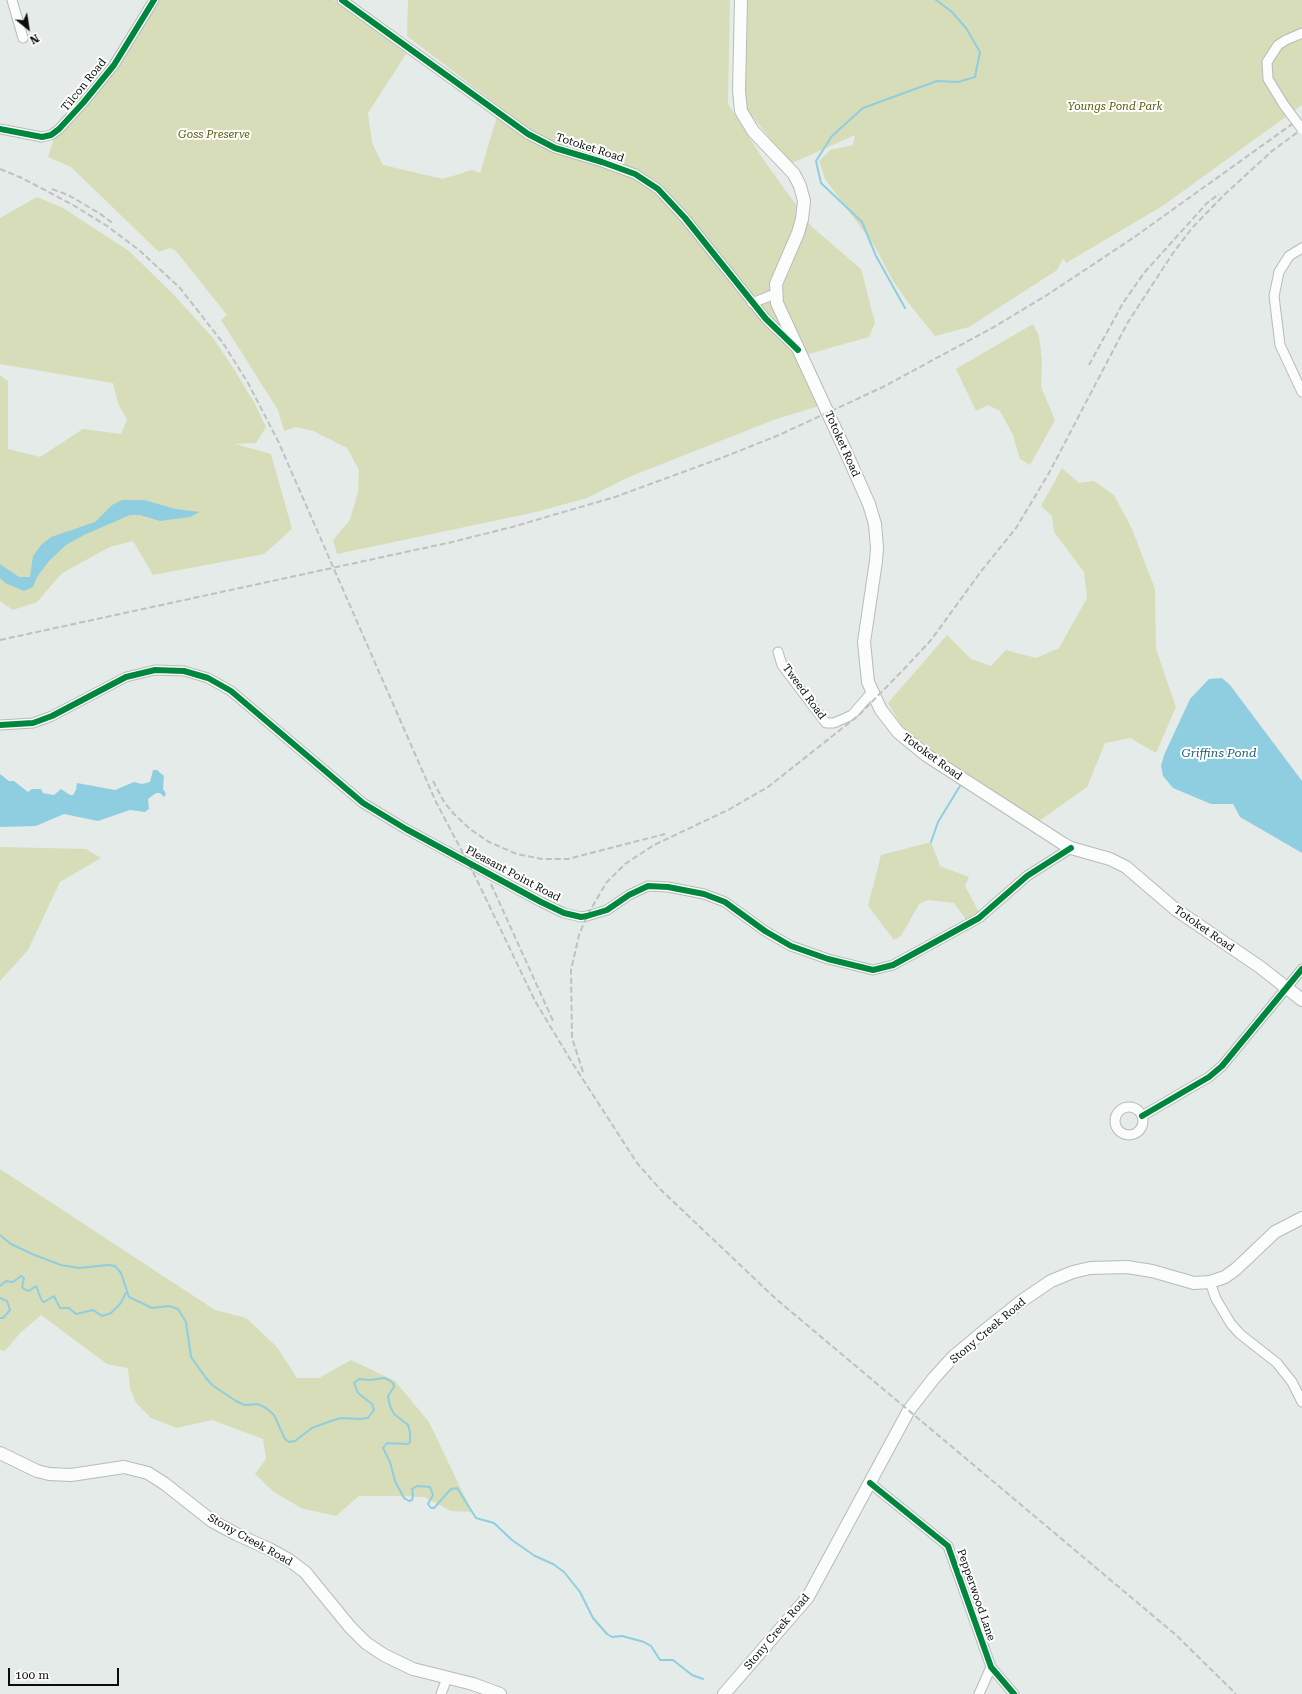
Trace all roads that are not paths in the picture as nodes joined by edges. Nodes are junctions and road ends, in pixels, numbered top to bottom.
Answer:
1 (12, 0) edge
2 (154, 0) edge
3 (342, 0) edge
4 (741, 0) edge
5 (1302, 33) edge
6 (22, 38) dead end
7 (0, 129) edge
8 (1302, 129) edge
9 (1302, 248) edge
10 (775, 294) junction
11 (752, 303) junction
12 (798, 350) junction
13 (1302, 392) edge
14 (778, 652) dead end
15 (872, 692) junction
16 (0, 725) edge
17 (1071, 848) junction
18 (1302, 969) edge
19 (1286, 987) junction
20 (1302, 1000) edge
21 (1142, 1116) dead end
22 (1302, 1218) edge
23 (1210, 1282) junction
24 (1302, 1402) edge
25 (0, 1453) edge
26 (870, 1483) junction
27 (991, 1667) junction
28 (447, 1678) junction
29 (441, 1694) edge
30 (500, 1694) edge
31 (724, 1694) edge
32 (979, 1694) edge
33 (1014, 1694) edge

1 - 6 street
2 - 7 street, Tilcon Road
3 - 11 street, Totoket Road
4 - 10 main road
5 - 8 street, bridge
9 - 13 street
10 - 11 street
10 - 12 main road
11 - 12 street, Totoket Road
12 - 15 main road, Totoket Road
14 - 15 street, Tweed Road
15 - 17 main road, Totoket Road
16 - 17 street, Pleasant Point Road
17 - 19 main road, Totoket Road
18 - 19 street
19 - 20 main road, Totoket Road
19 - 21 street
22 - 23 main road, Stony Creek Road
23 - 24 street
23 - 26 main road, Stony Creek Road
25 - 28 main road, Stony Creek Road
26 - 27 street, Pepperwood Lane
26 - 31 main road, Stony Creek Road
27 - 32 street
27 - 33 street, Pepperwood Lane
28 - 29 street
28 - 30 main road, Stony Creek Road

